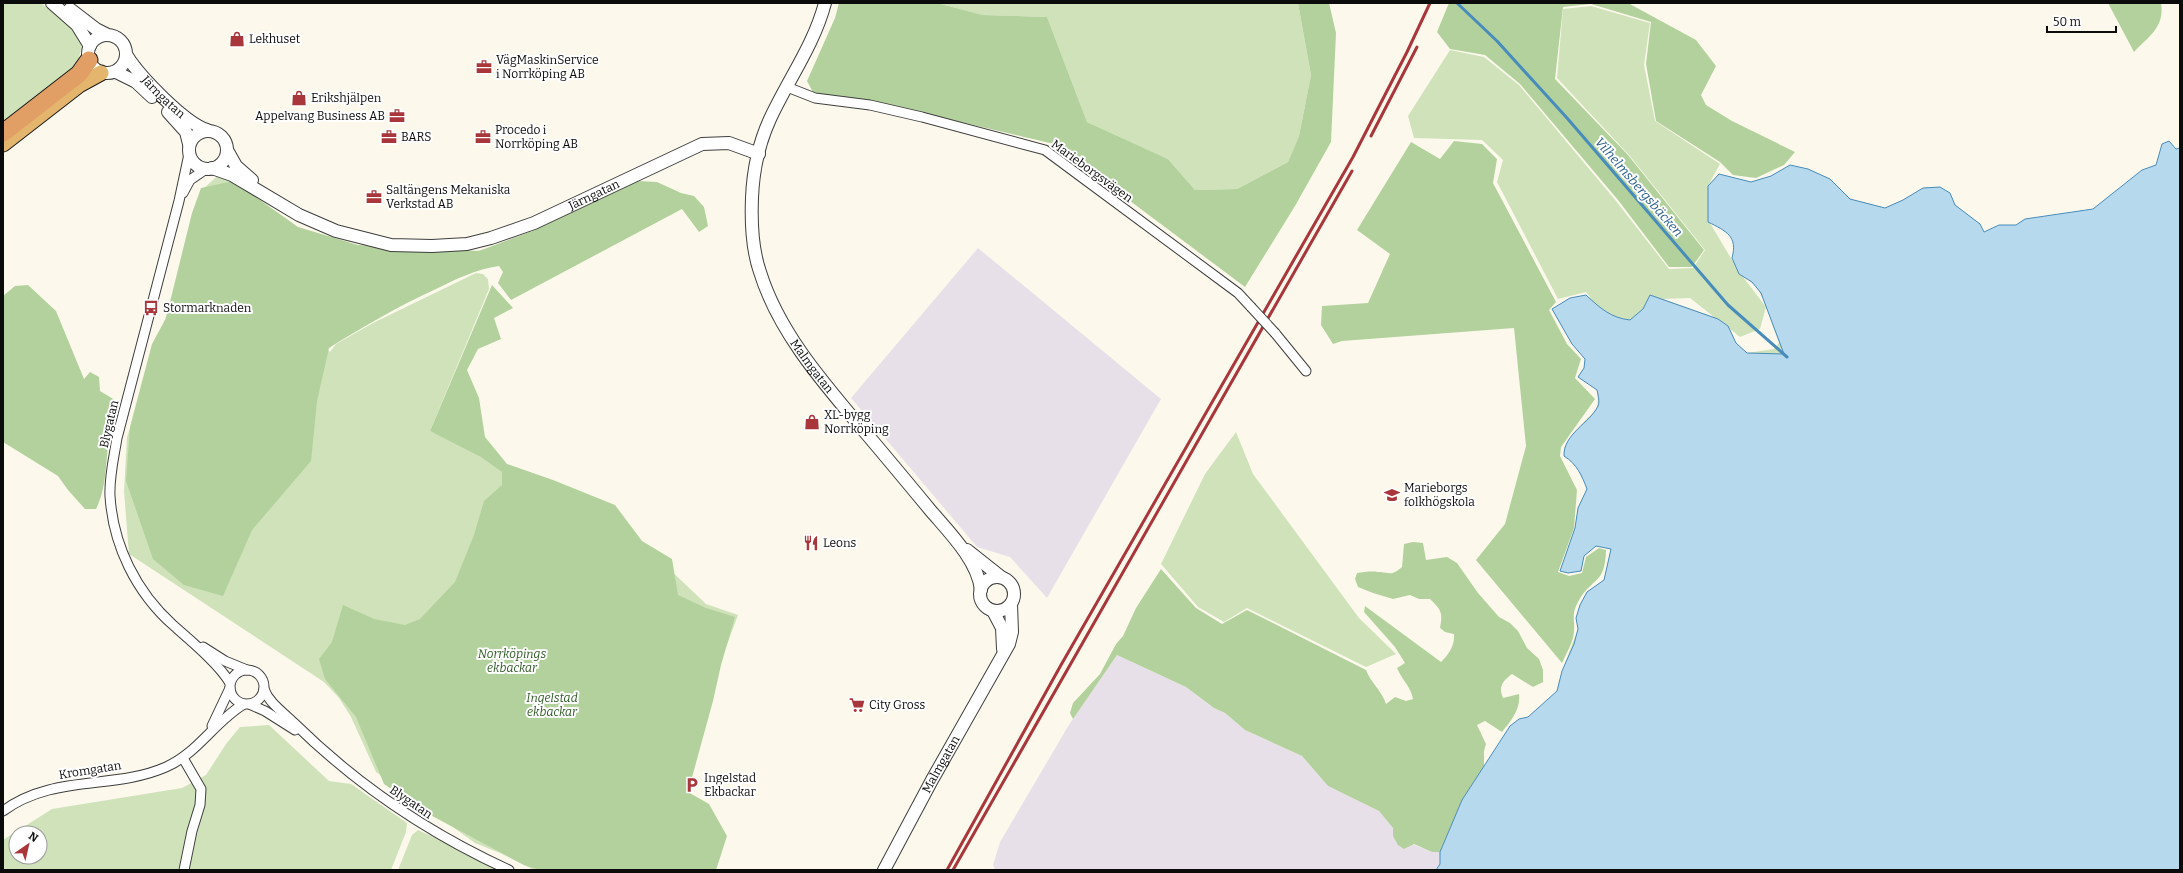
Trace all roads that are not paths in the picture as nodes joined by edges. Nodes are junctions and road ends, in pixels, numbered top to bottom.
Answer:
1 (52, 3) edge
2 (61, 3) edge
3 (825, 3) edge
4 (106, 34) junction
5 (89, 53) junction
6 (127, 56) junction
7 (109, 72) junction
8 (787, 87) junction
9 (207, 130) junction
10 (3, 133) edge
11 (3, 144) edge
12 (189, 149) junction
13 (227, 150) junction
14 (759, 154) junction
15 (209, 168) junction
16 (271, 197) junction
17 (179, 202) junction
18 (1306, 371) dead end
19 (957, 542) junction
20 (1001, 577) junction
21 (981, 590) junction
22 (1012, 604) junction
23 (993, 611) junction
24 (184, 634) junction
25 (1001, 660) junction
26 (248, 670) junction
27 (230, 686) junction
28 (264, 688) junction
29 (246, 704) junction
30 (207, 734) junction
31 (309, 738) junction
32 (183, 758) junction
33 (3, 811) edge
34 (184, 870) edge
35 (509, 870) edge
36 (884, 870) edge

1 - 5 street
2 - 4 street
3 - 8 street
4 - 5 street
4 - 6 street
5 - 7 street
5 - 10 highway
6 - 7 street
6 - 9 street, Järngatan
7 - 11 highway
7 - 12 street, Järngatan
8 - 14 street
8 - 18 street, Marieborgsvägen, bridge
9 - 12 street
9 - 13 street
12 - 15 street
12 - 17 street, Blygatan
13 - 15 street
13 - 16 street, Järngatan
14 - 16 street, Järngatan
14 - 19 street, Malmgatan
15 - 16 street, Järngatan
15 - 17 street, Blygatan
17 - 24 street, Blygatan
19 - 20 street, Malmgatan
19 - 21 street, Malmgatan
20 - 21 street
20 - 22 street
21 - 23 street
22 - 23 street
22 - 25 street, Malmgatan
23 - 25 street, Malmgatan
24 - 26 street, Blygatan
24 - 27 street, Blygatan
25 - 36 street, Malmgatan
26 - 27 street
26 - 28 street
27 - 29 street
27 - 30 street, Kromgatan
28 - 29 street
28 - 31 street, Blygatan
29 - 30 street, Kromgatan
29 - 31 street, Blygatan
30 - 32 street, Kromgatan
31 - 35 street, Blygatan
32 - 33 street, Kromgatan
32 - 34 street

